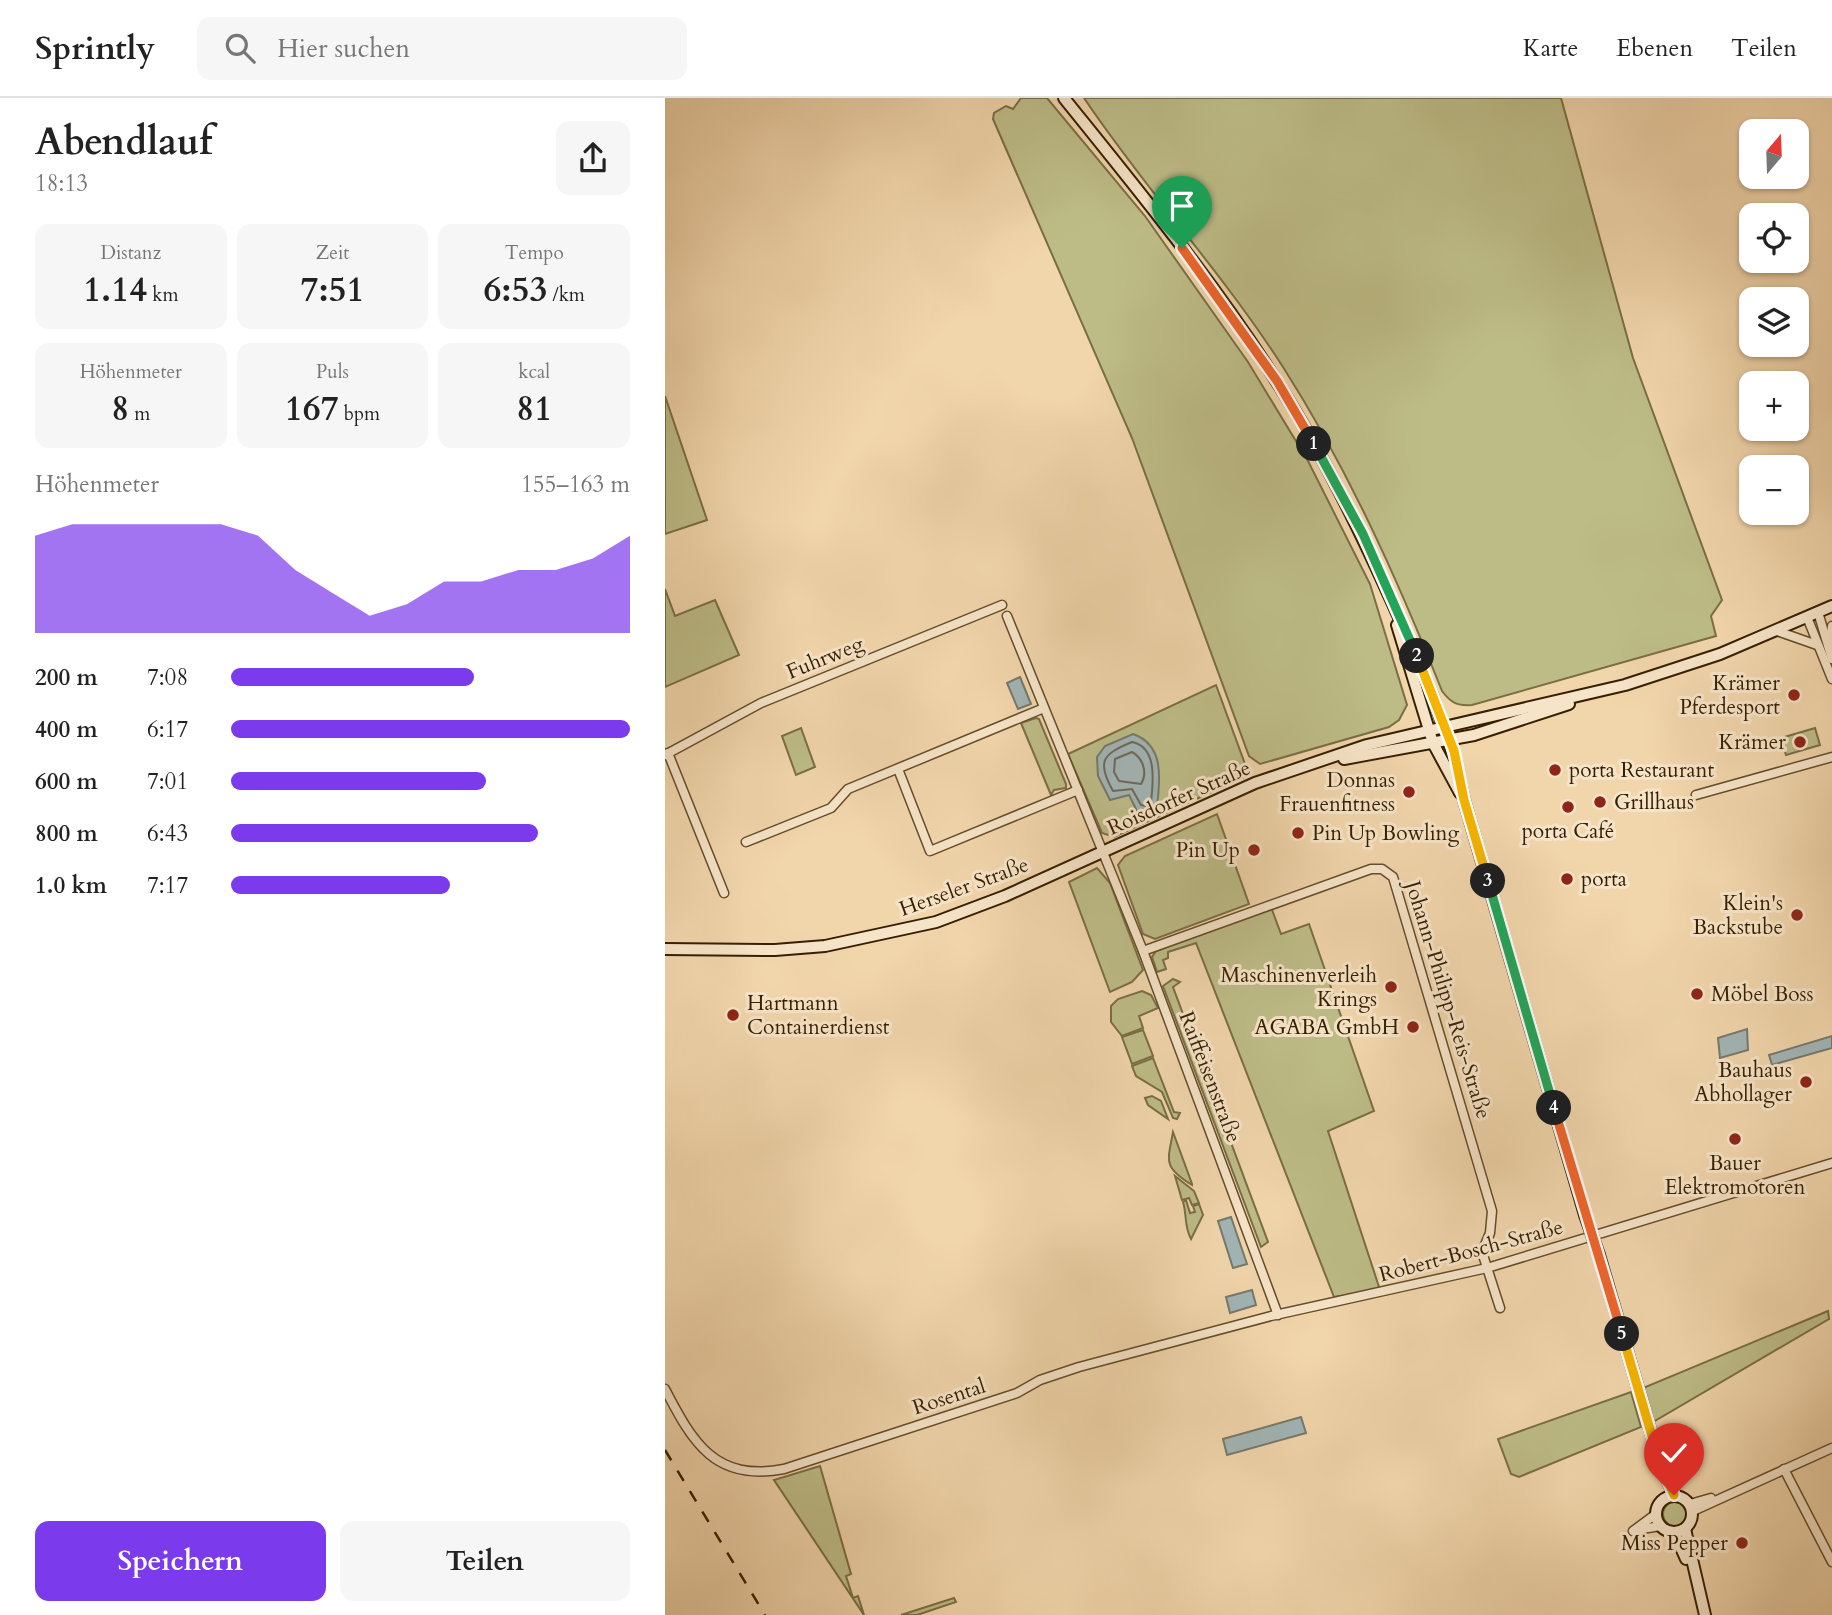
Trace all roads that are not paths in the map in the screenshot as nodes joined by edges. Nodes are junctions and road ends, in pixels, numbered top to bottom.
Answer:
1 (1064, 98) edge
2 (1388, 592) junction
3 (1002, 605) dead end
4 (1832, 606) edge
5 (1812, 614) junction
6 (1007, 616) dead end
7 (1832, 626) edge
8 (1777, 631) junction
9 (1829, 643) junction
10 (1817, 645) junction
11 (1832, 659) edge
12 (1832, 679) edge
13 (1588, 696) junction
14 (1044, 708) junction
15 (1444, 727) junction
16 (1429, 730) junction
17 (1450, 739) junction
18 (1433, 743) junction
19 (667, 754) edge
20 (1832, 757) edge
21 (1310, 765) junction
22 (898, 769) junction
23 (1078, 790) junction
24 (1696, 795) dead end
25 (1464, 800) junction
26 (746, 842) dead end
27 (1104, 852) junction
28 (724, 893) dead end
29 (665, 949) edge
30 (1143, 951) junction
31 (1832, 1163) edge
32 (1487, 1268) junction
33 (1500, 1308) dead end
34 (1277, 1315) junction
35 (665, 1389) edge
36 (1832, 1448) edge
37 (1784, 1469) junction
38 (1669, 1496) junction
39 (1691, 1508) junction
40 (1656, 1514) junction
41 (1660, 1526) junction
42 (1679, 1530) junction
43 (1832, 1562) edge
44 (1705, 1615) edge

1 - 2 main road
2 - 15 main road
2 - 16 main road
3 - 19 street, Fuhrweg
4 - 5 main road, Roisdorfer Straße
5 - 8 main road, Roisdorfer Straße
5 - 9 street
5 - 10 street
6 - 14 street, Raiffeisenstraße
7 - 9 street
8 - 10 street
8 - 13 main road, Roisdorfer Straße
9 - 11 street
10 - 12 street
13 - 15 main road, Roisdorfer Straße
13 - 17 main road, Roisdorfer Straße
14 - 22 street
14 - 23 street, Raiffeisenstraße
15 - 16 main road, Roisdorfer Straße
15 - 17 main road
16 - 18 main road
16 - 21 main road, Roisdorfer Straße
17 - 18 main road, Roisdorfer Straße
17 - 25 main road
18 - 21 main road, Roisdorfer Straße
18 - 25 main road
19 - 28 street
20 - 24 street
21 - 27 main road, Roisdorfer Straße
22 - 23 street
22 - 26 street
23 - 27 street, Raiffeisenstraße
25 - 38 main road, bridge
27 - 29 main road, Herseler Straße
27 - 30 street, Raiffeisenstraße
30 - 32 street, Johann-Philipp-Reis-Straße
30 - 34 street, Raiffeisenstraße
31 - 32 street, Robert-Bosch-Straße
32 - 33 street, Johann-Philipp-Reis-Straße
32 - 34 street, Robert-Bosch-Straße
34 - 35 street, Rosental
36 - 37 street
37 - 39 street
37 - 43 street
38 - 39 main road
38 - 40 main road
39 - 42 main road
40 - 41 main road
40 - 41 street
41 - 42 main road
42 - 44 main road

